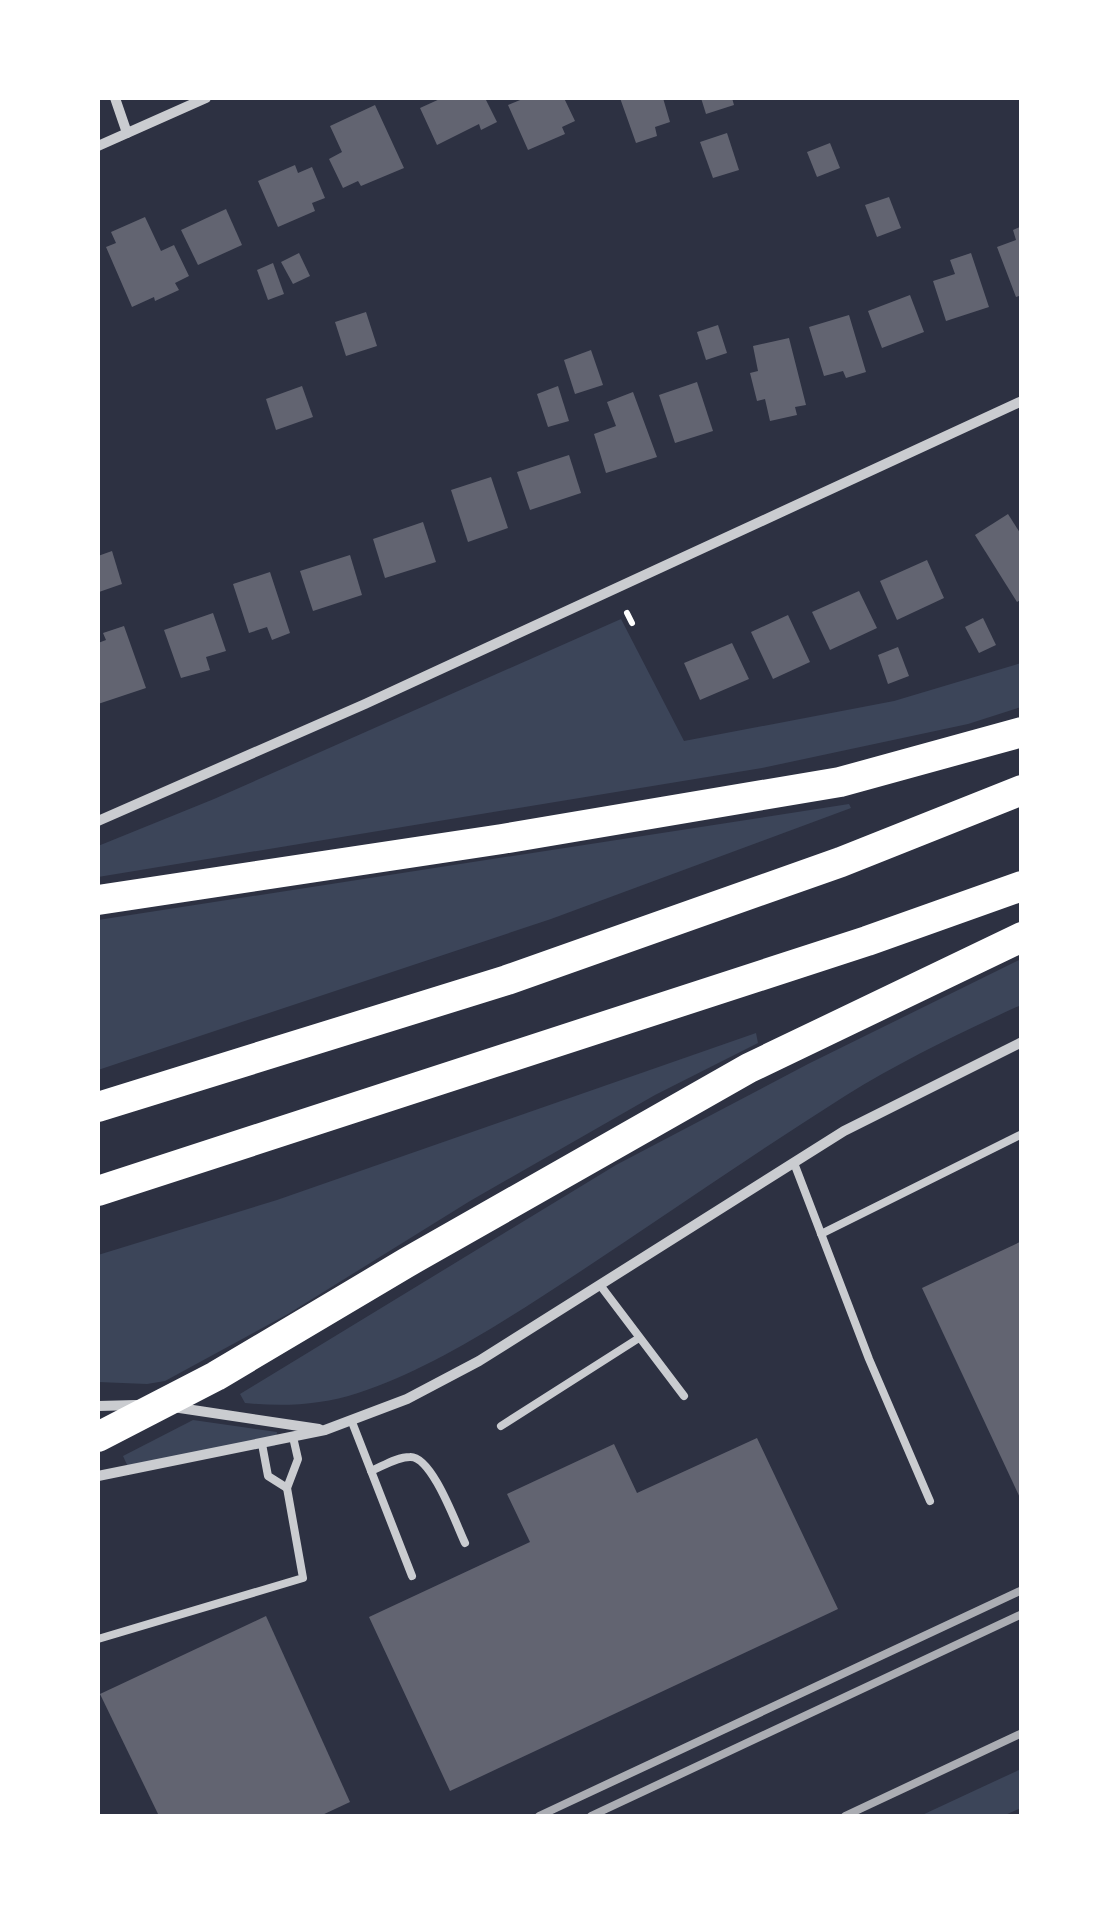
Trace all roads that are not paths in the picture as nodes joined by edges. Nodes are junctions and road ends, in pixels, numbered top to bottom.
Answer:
1 (116, 98) edge
2 (206, 98) edge
3 (127, 133) junction
4 (98, 146) edge
5 (1022, 401) edge
6 (1022, 732) edge
7 (1022, 790) edge
8 (98, 821) edge
9 (1022, 886) edge
10 (98, 900) edge
11 (1022, 937) edge
12 (1022, 1042) edge
13 (98, 1108) edge
14 (1022, 1134) edge
15 (794, 1163) junction
16 (98, 1192) edge
17 (821, 1234) junction
18 (600, 1286) junction
19 (639, 1338) junction
20 (684, 1396) dead end
21 (163, 1405) junction
22 (98, 1406) edge
23 (352, 1422) junction
24 (501, 1426) dead end
25 (325, 1430) junction
26 (98, 1436) edge
27 (293, 1437) junction
28 (262, 1444) junction
29 (371, 1471) junction
30 (98, 1476) edge
31 (287, 1488) junction
32 (930, 1500) dead end
33 (465, 1544) dead end
34 (412, 1576) dead end
35 (98, 1638) edge

1 - 3 street
2 - 3 street
3 - 4 street
5 - 8 street
6 - 10 highway
7 - 13 highway
9 - 16 highway
11 - 21 highway
12 - 15 street
14 - 17 lane
15 - 17 lane
15 - 18 street
17 - 32 lane
18 - 19 lane
18 - 23 street
19 - 20 lane
19 - 24 lane
21 - 22 street
21 - 25 street
21 - 26 highway
23 - 25 street
23 - 29 lane
25 - 27 street
27 - 28 street
27 - 31 lane
28 - 30 street
28 - 31 lane
29 - 33 lane
29 - 34 lane
31 - 35 lane

